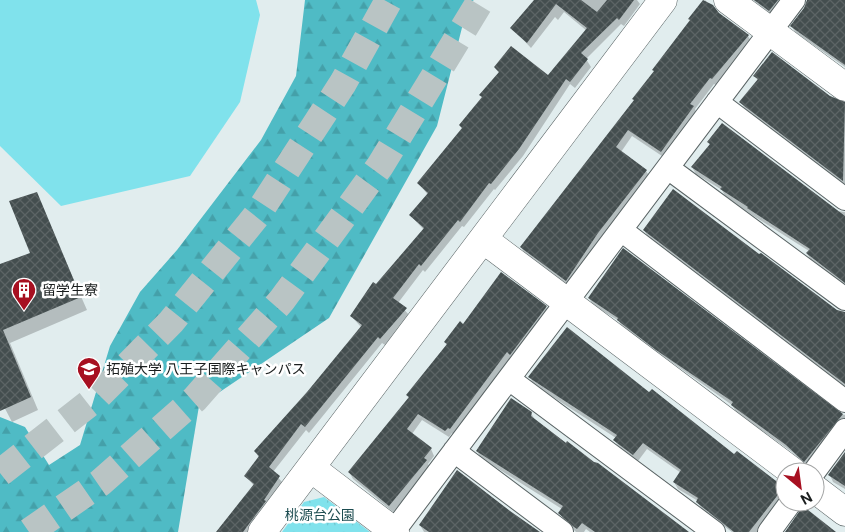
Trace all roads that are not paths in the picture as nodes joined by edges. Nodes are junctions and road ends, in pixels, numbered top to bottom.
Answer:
1 (663, 0) edge
2 (728, 0) edge
3 (794, 0) edge
4 (770, 32) junction
5 (845, 88) edge
6 (717, 102) junction
7 (668, 168) junction
8 (845, 199) edge
9 (621, 230) junction
10 (483, 239) junction
11 (845, 299) edge
12 (567, 302) junction
13 (509, 379) junction
14 (845, 400) edge
15 (845, 430) edge
16 (454, 451) junction
17 (780, 462) edge
18 (821, 462) edge
19 (311, 468) junction
20 (825, 497) edge
21 (784, 512) edge
22 (845, 512) edge
23 (262, 532) edge
24 (394, 532) edge
25 (562, 532) edge
26 (714, 532) edge
27 (769, 532) edge

1 - 10 street
2 - 4 street
3 - 4 street
4 - 5 street
4 - 6 street
6 - 7 street
6 - 8 street
7 - 9 street
7 - 11 street
9 - 12 street
9 - 14 street
10 - 12 street
10 - 19 street
12 - 13 street
12 - 17 street
13 - 16 street
13 - 26 street
15 - 18 street
16 - 24 street
16 - 25 street
19 - 23 street
19 - 24 street
20 - 22 street
21 - 27 street

